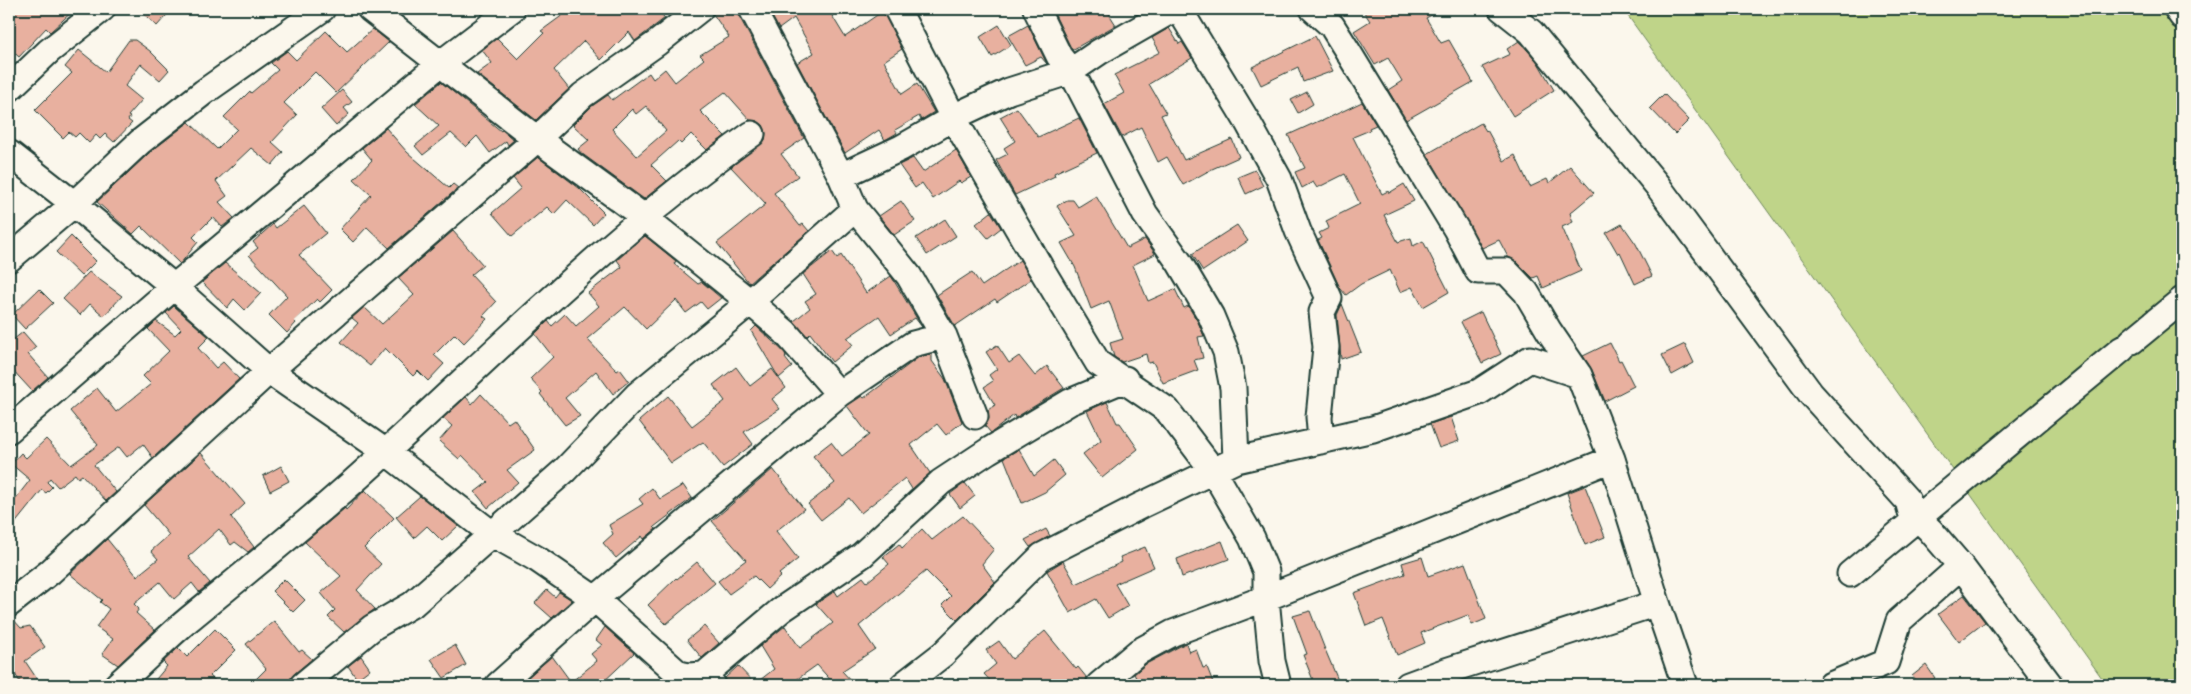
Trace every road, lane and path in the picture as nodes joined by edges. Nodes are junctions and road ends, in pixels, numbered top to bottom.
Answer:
1 (102, 9) edge
2 (322, 9) edge
3 (370, 9) edge
4 (512, 9) edge
5 (700, 9) edge
6 (752, 9) edge
7 (897, 9) edge
8 (1036, 9) edge
9 (1174, 9) edge
10 (1179, 9) edge
11 (1313, 9) edge
12 (1502, 9) edge
13 (440, 64) junction
14 (1072, 71) junction
15 (9, 89) edge
16 (954, 119) junction
17 (752, 134) dead end
18 (536, 140) junction
19 (9, 153) edge
20 (841, 176) junction
21 (74, 204) junction
22 (855, 209) junction
23 (644, 218) junction
24 (9, 259) edge
25 (174, 287) junction
26 (2182, 300) edge
27 (750, 302) junction
28 (944, 336) junction
29 (270, 371) junction
30 (1579, 374) junction
31 (1124, 379) junction
32 (840, 394) junction
33 (976, 416) dead end
34 (9, 430) edge
35 (1321, 441) junction
36 (386, 452) junction
37 (1612, 459) junction
38 (1236, 460) junction
39 (1214, 472) junction
40 (1918, 518) junction
41 (491, 533) junction
42 (1961, 566) junction
43 (1850, 574) dead end
44 (1266, 598) junction
45 (595, 599) junction
46 (1657, 603) junction
47 (9, 604) edge
48 (703, 682) edge
49 (116, 685) edge
50 (303, 685) edge
51 (498, 685) edge
52 (903, 685) edge
53 (1099, 685) edge
54 (1278, 685) edge
55 (1408, 685) edge
56 (1685, 685) edge
57 (1831, 685) edge
58 (2050, 685) edge

1 - 15 street
2 - 21 street
3 - 13 street
4 - 13 street
5 - 18 street
6 - 20 street
7 - 16 street
8 - 14 street
9 - 14 street
10 - 35 street
11 - 30 street
12 - 40 street
13 - 18 street
13 - 25 street
14 - 16 street
14 - 38 street
16 - 20 street
16 - 31 street
17 - 23 street
18 - 23 street
18 - 29 street
19 - 21 street
20 - 22 street
21 - 24 street
21 - 25 street
22 - 27 street
22 - 28 street
23 - 27 street
23 - 36 street
25 - 29 street
25 - 34 street
26 - 40 street
27 - 32 street
27 - 41 street
28 - 32 street
28 - 33 street
29 - 36 street
29 - 47 street
30 - 35 street
30 - 37 street
31 - 39 street
31 - 48 street
32 - 45 street
35 - 38 street
36 - 41 street
36 - 49 street
37 - 44 street
37 - 46 street
38 - 39 street
39 - 44 street
39 - 52 street
40 - 42 street
40 - 43 street
41 - 45 street
41 - 50 street
42 - 57 street
42 - 58 street
44 - 53 street
44 - 54 street
45 - 48 street
45 - 51 street
46 - 55 street
46 - 56 street

